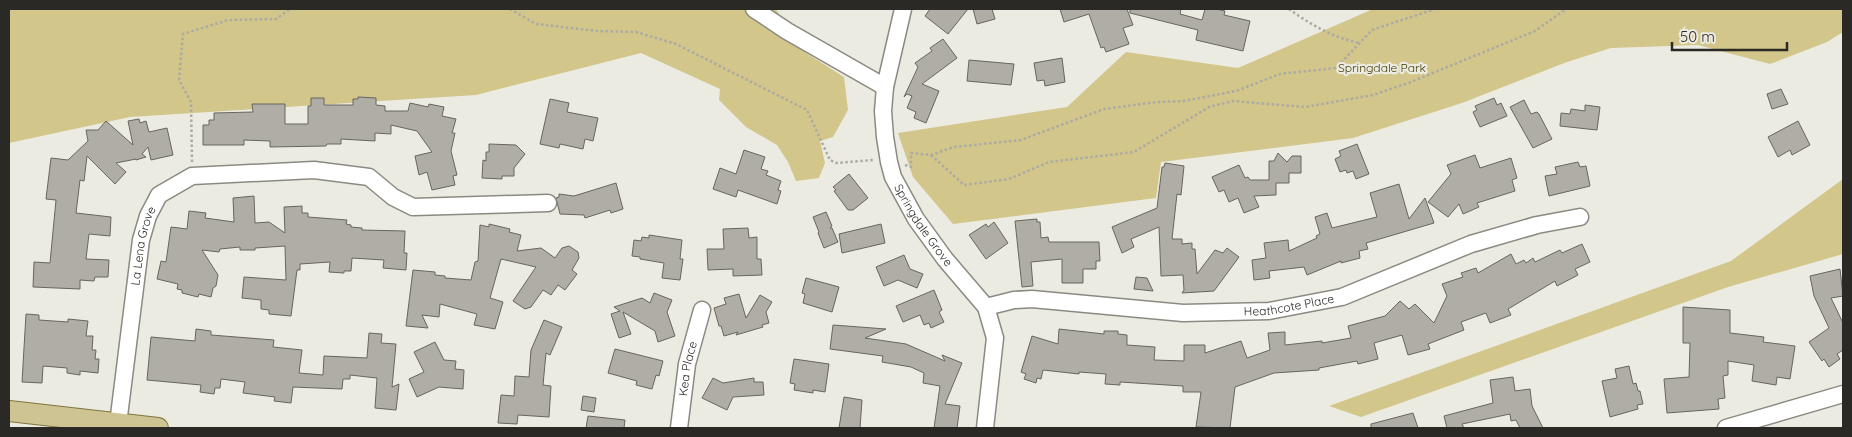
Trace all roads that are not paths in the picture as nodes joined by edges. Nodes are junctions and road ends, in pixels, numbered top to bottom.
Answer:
1 (754, 9) edge
2 (903, 9) edge
3 (885, 88) junction
4 (548, 203) dead end
5 (1580, 218) dead end
6 (986, 307) junction
7 (702, 310) dead end
8 (1843, 394) edge
9 (9, 411) edge
10 (118, 424) junction
11 (158, 428) edge
12 (679, 428) edge
13 (984, 428) edge
14 (1726, 428) edge

1 - 3 street
2 - 3 street, Springdale Grove
3 - 6 street, Springdale Grove
4 - 10 street, La Lena Grove
5 - 6 street, Heathcote Place
6 - 13 street, Springdale Grove
7 - 12 street, Kea Place
8 - 14 street
9 - 10 main road
10 - 11 main road

